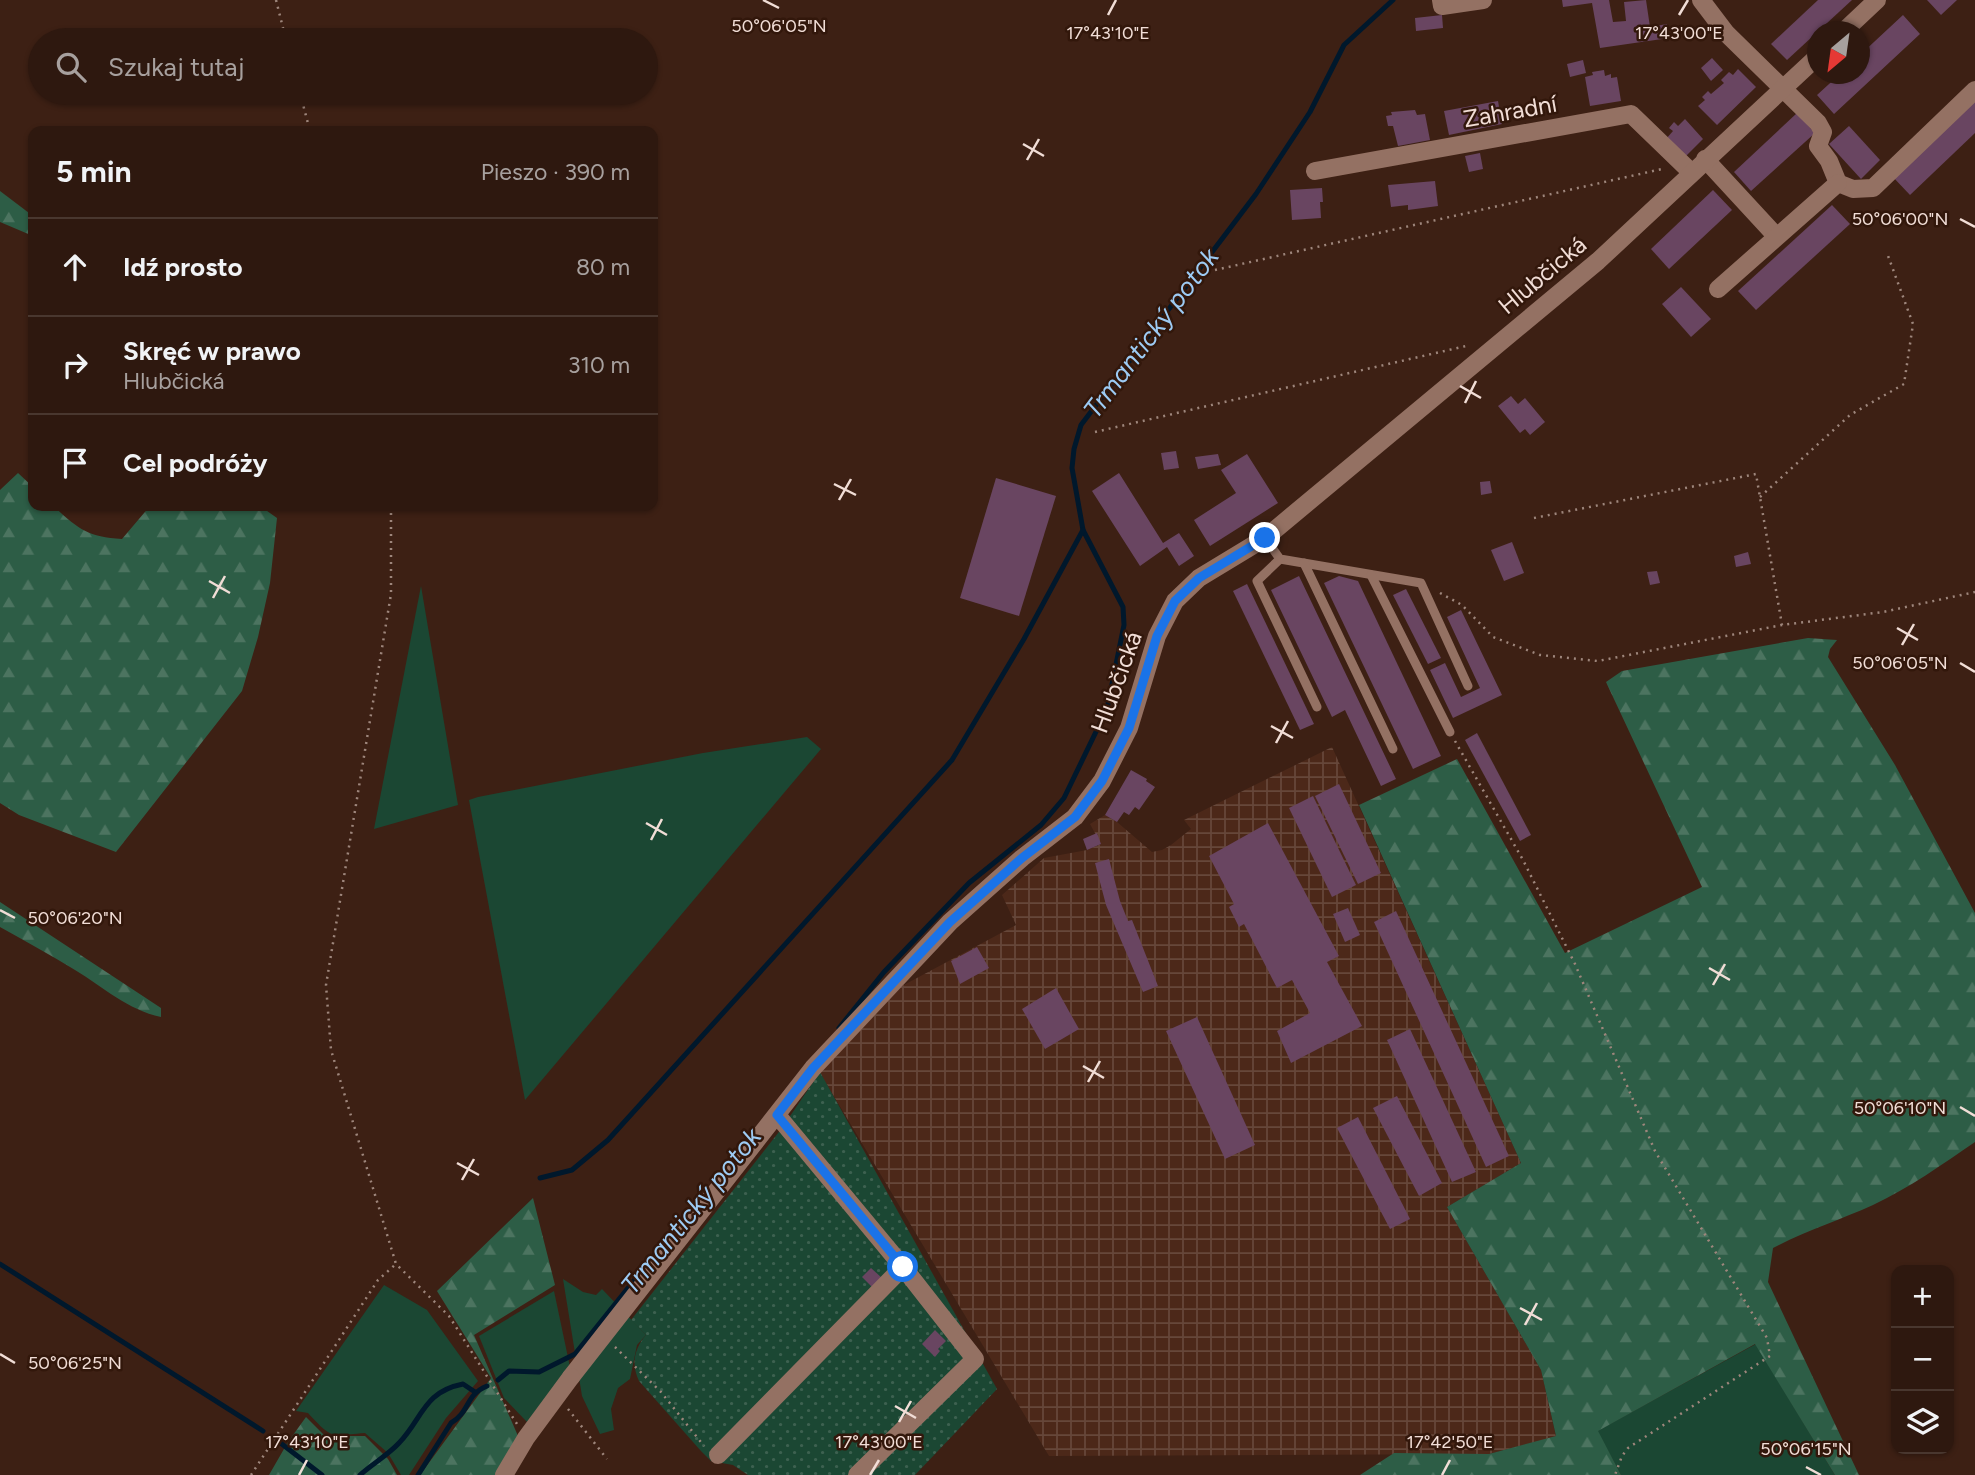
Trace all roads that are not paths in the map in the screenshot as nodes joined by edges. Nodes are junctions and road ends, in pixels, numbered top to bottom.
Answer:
1 (1441, 0) edge
2 (1483, 0) edge
3 (1701, 0) edge
4 (1877, 0) edge
5 (1855, 21) edge
6 (1807, 65) edge
7 (1783, 88) junction
8 (1975, 90) edge
9 (1705, 159) junction
10 (1315, 171) dead end
11 (1691, 172) junction
12 (1838, 183) junction
13 (1776, 236) junction
14 (1718, 289) dead end
15 (1265, 538) junction
16 (1280, 559) junction
17 (1304, 563) junction
18 (1371, 575) junction
19 (1468, 686) dead end
20 (1317, 707) dead end
21 (1450, 732) road end
22 (1393, 749) dead end
23 (777, 1115) junction
24 (903, 1267) junction
25 (718, 1455) road end
26 (504, 1475) edge
27 (857, 1475) edge

1 - 2 street
3 - 7 street
4 - 5 street
6 - 7 street, Hlubčická
7 - 9 street, Hlubčická
7 - 12 street
8 - 12 street
9 - 11 street, Hlubčická
9 - 13 street
10 - 11 street, Zahradní
11 - 15 street, Hlubčická
12 - 13 street
13 - 14 street
15 - 16 lane
15 - 23 street, Hlubčická
16 - 17 lane
16 - 20 lane
17 - 18 lane
17 - 22 lane
18 - 19 lane
18 - 21 lane
23 - 24 street
23 - 26 street, Hlubčická
24 - 25 street
24 - 27 street

